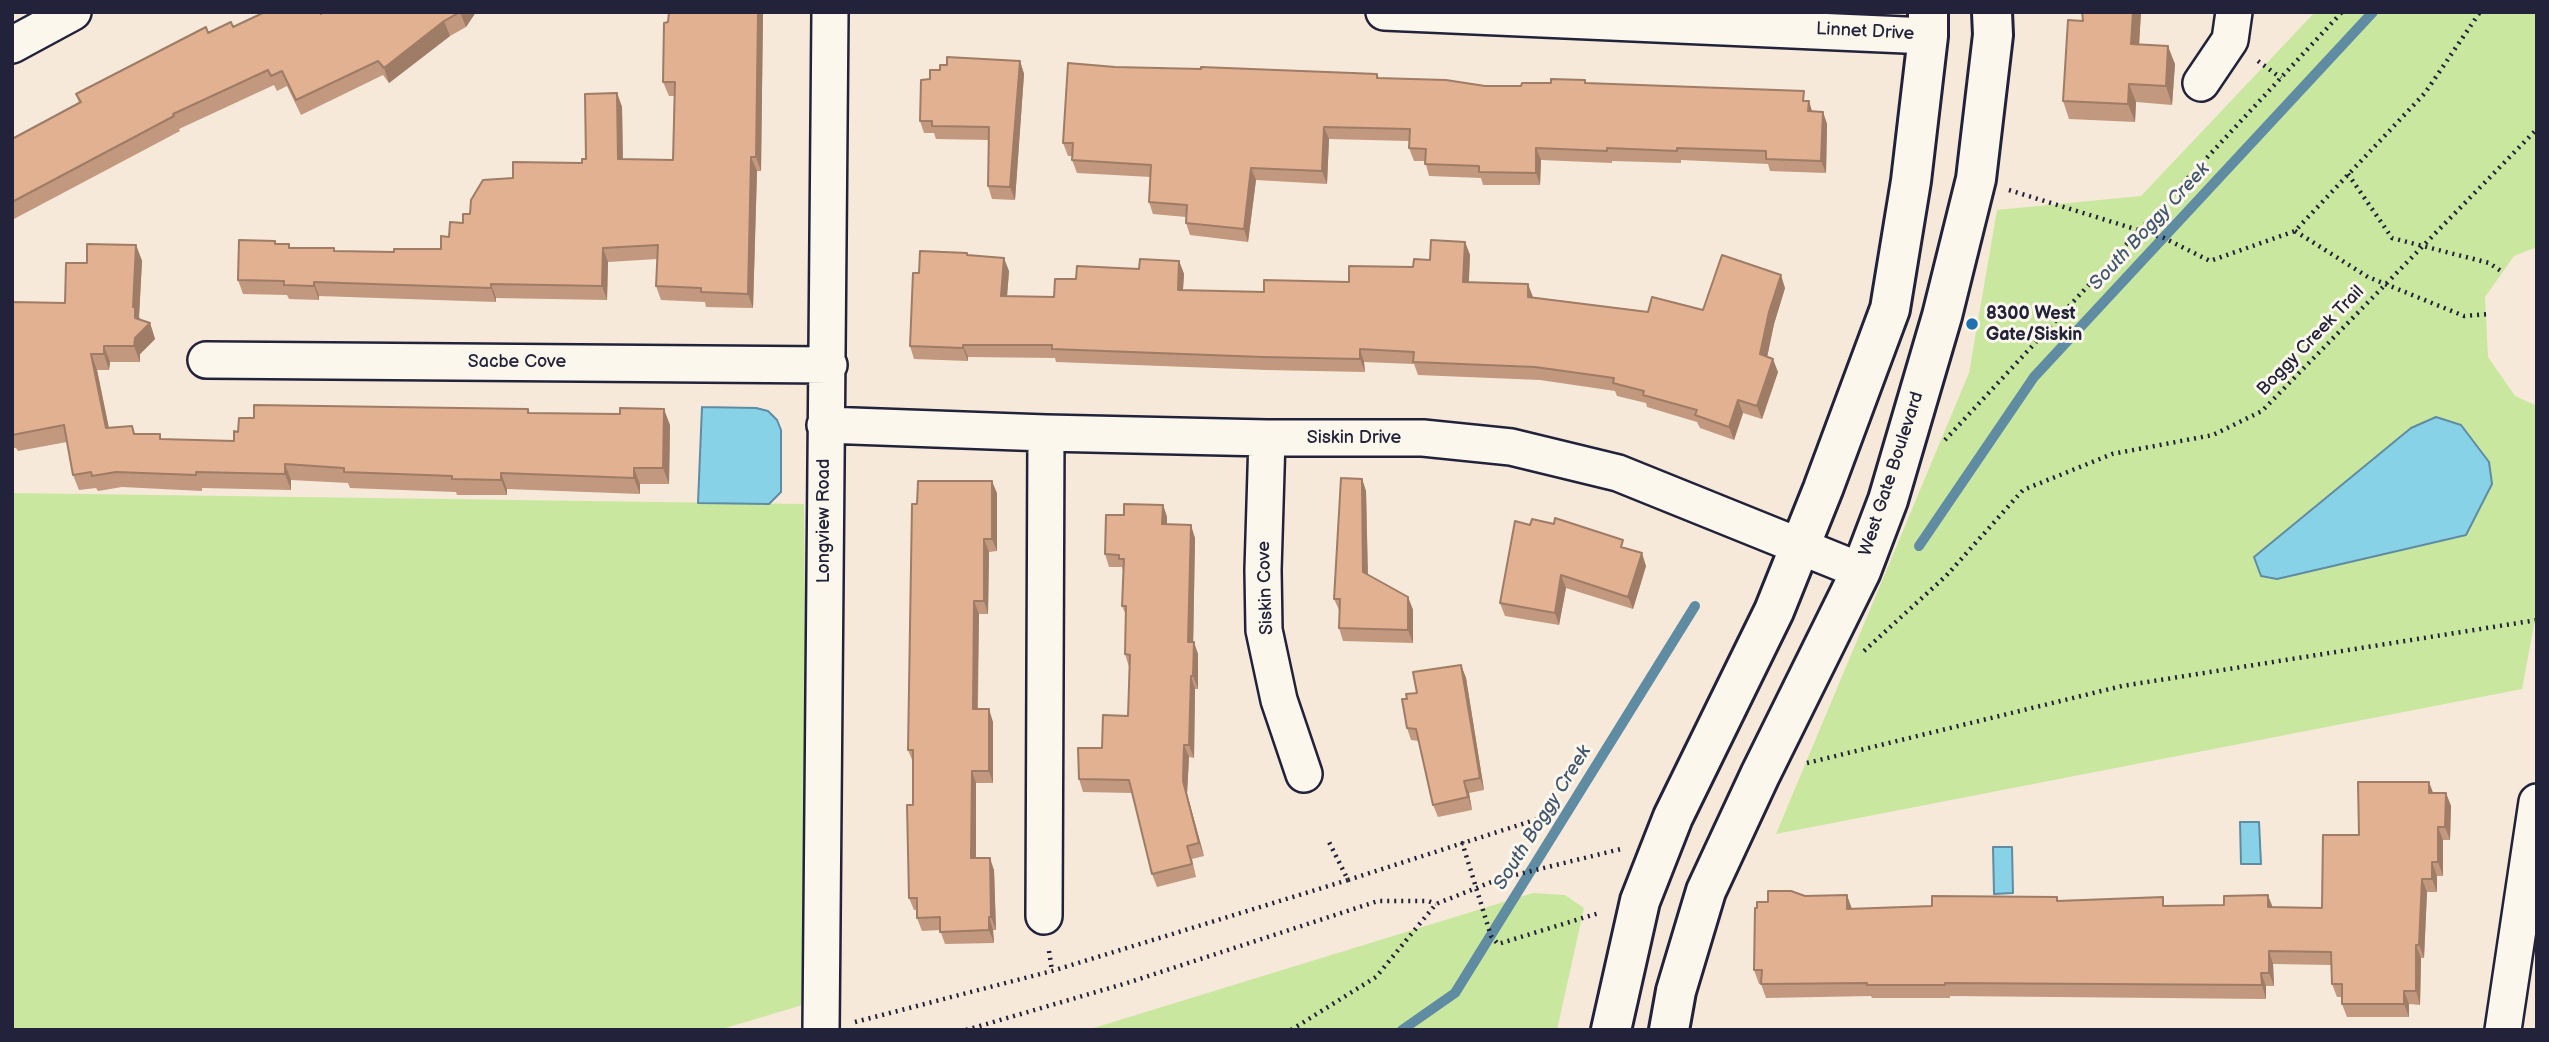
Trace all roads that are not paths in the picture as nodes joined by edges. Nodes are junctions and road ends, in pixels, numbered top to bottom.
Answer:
1 (73, 12) edge
2 (831, 12) edge
3 (1384, 12) edge
4 (1992, 12) edge
5 (2234, 12) edge
6 (1677, 18) edge
7 (1928, 24) edge
8 (12, 45) edge
9 (2202, 83) dead end
10 (206, 360) dead end
11 (829, 365) junction
12 (825, 425) junction
13 (1046, 433) junction
14 (1267, 438) junction
15 (1801, 546) junction
16 (1861, 571) junction
17 (1304, 774) dead end
18 (2537, 802) edge
19 (1044, 916) dead end
20 (837, 1026) edge
21 (1611, 1030) edge
22 (1669, 1030) edge
23 (2503, 1030) edge

1 - 8 street
2 - 11 street, Longview Road
3 - 6 street, Linnet Drive
4 - 16 main road, West Gate Boulevard
5 - 9 street
6 - 7 street, Linnet Drive
7 - 15 main road
10 - 11 street, Sacbe Cove
11 - 12 street, Longview Road
12 - 13 street, Siskin Drive
12 - 20 street, Longview Road
13 - 14 street, Siskin Drive
13 - 19 street
14 - 15 street, Siskin Drive
14 - 17 street, Siskin Cove
15 - 16 street, Siskin Drive
15 - 21 main road
16 - 22 main road, West Gate Boulevard
18 - 23 street

